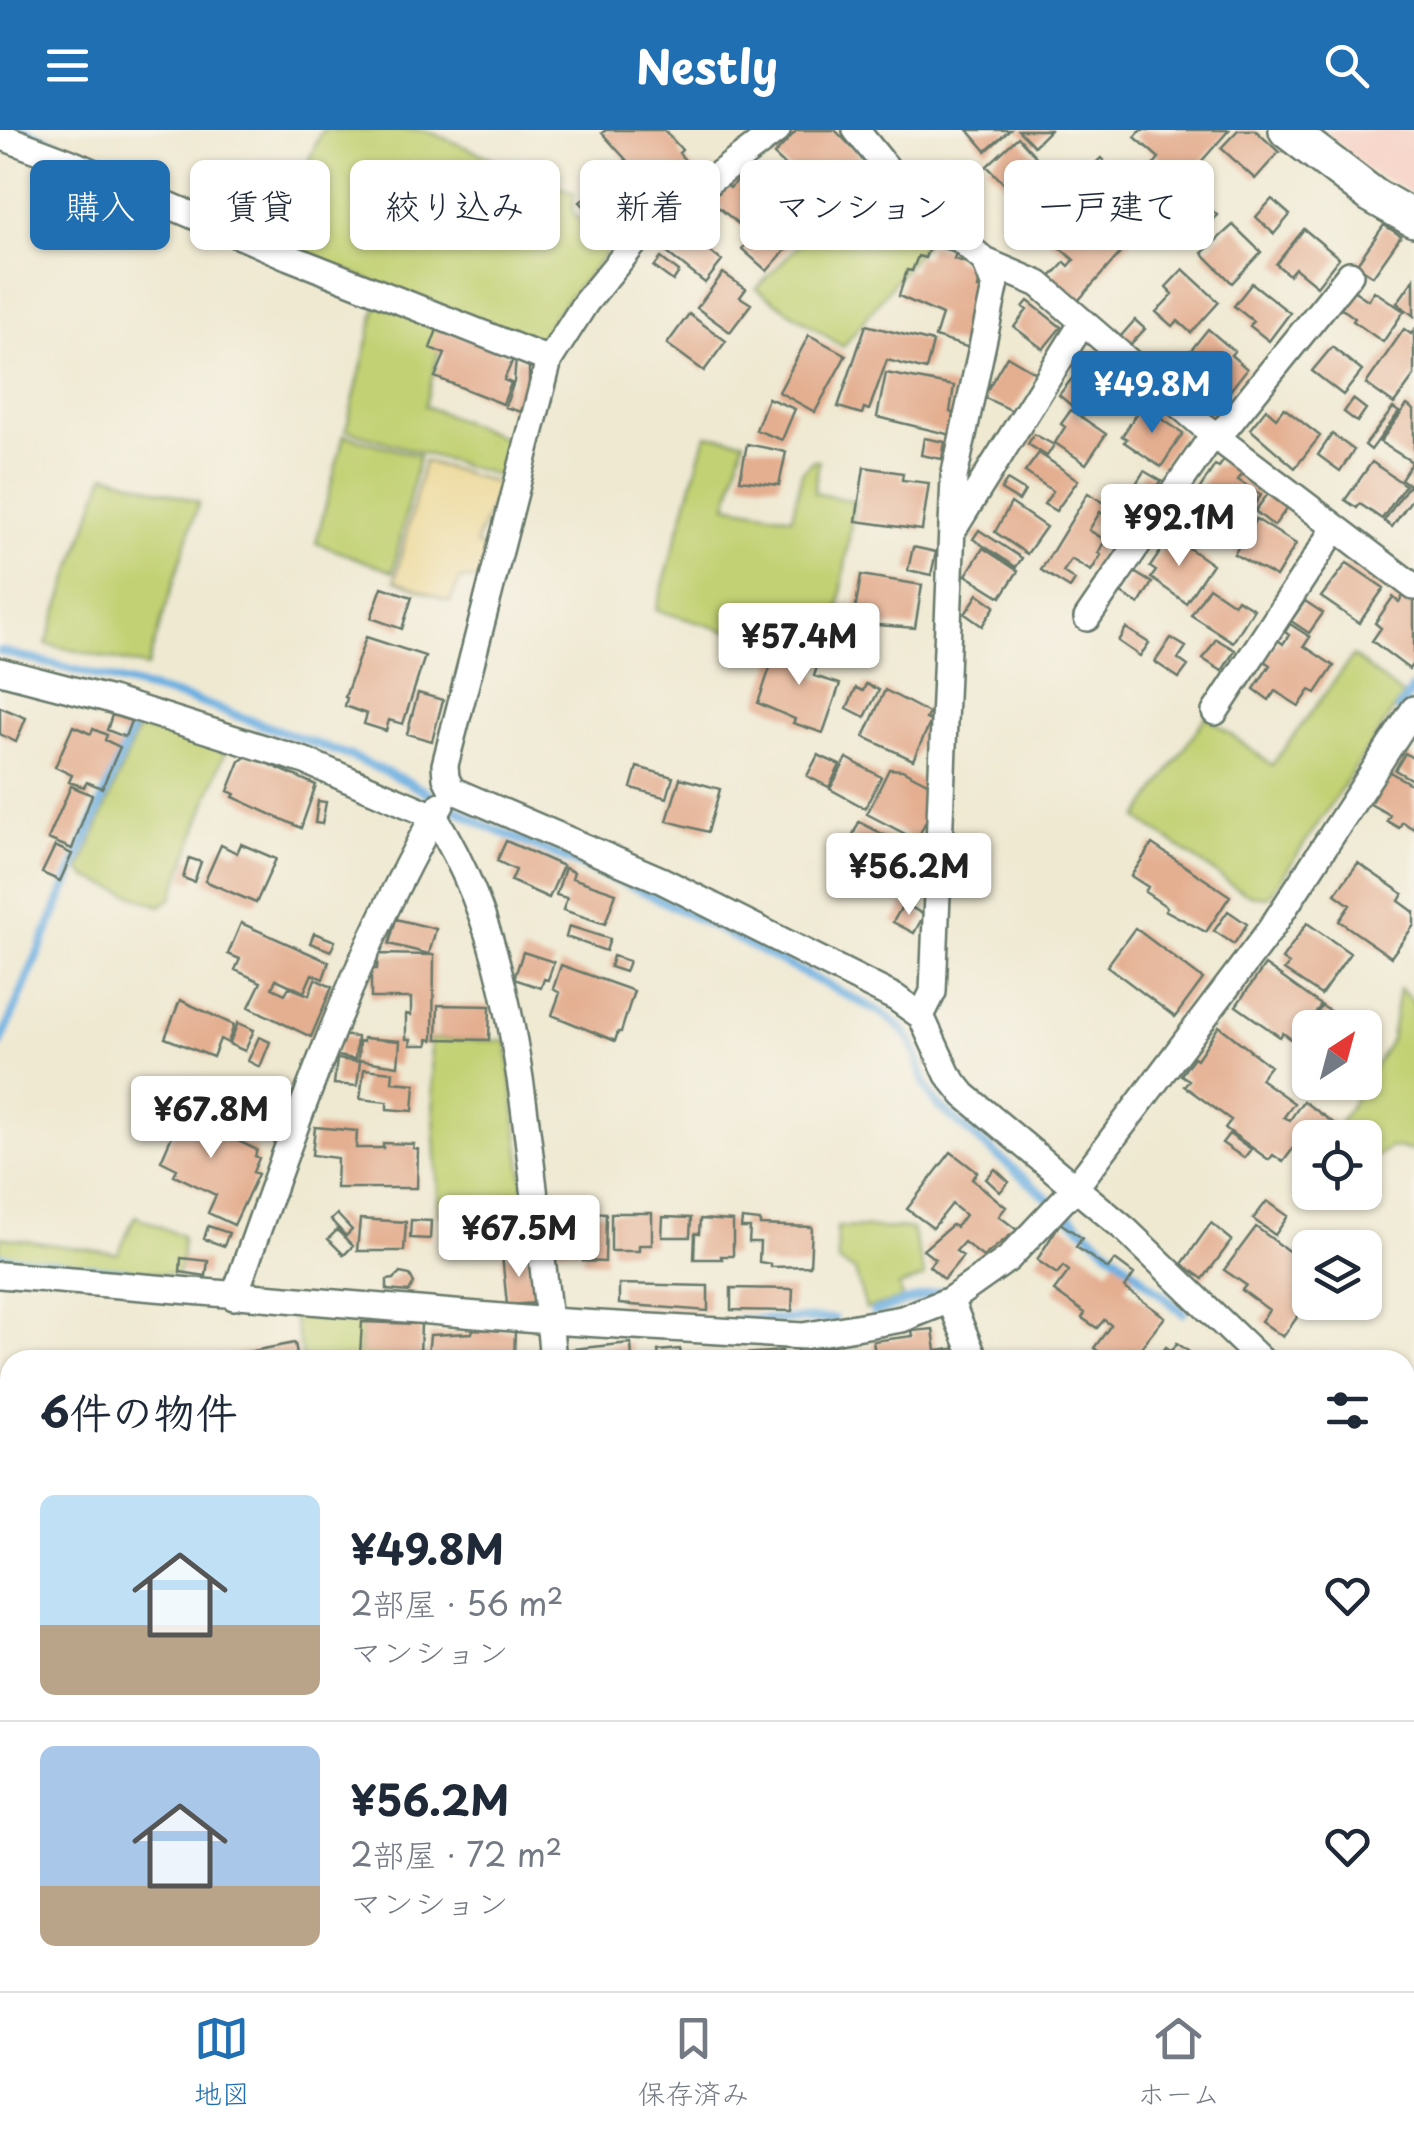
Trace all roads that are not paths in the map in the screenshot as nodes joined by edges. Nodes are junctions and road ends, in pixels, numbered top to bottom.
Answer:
1 (776, 130) edge
2 (856, 130) edge
3 (1288, 130) edge
4 (0, 136) edge
5 (1414, 220) edge
6 (985, 261) junction
7 (1350, 274) dead end
8 (1082, 322) junction
9 (549, 360) junction
10 (1216, 436) junction
11 (1334, 529) junction
12 (952, 532) junction
13 (1414, 587) edge
14 (1087, 618) dead end
15 (0, 671) edge
16 (1414, 709) edge
17 (1215, 712) dead end
18 (443, 802) junction
19 (920, 1016) junction
20 (1063, 1202) junction
21 (0, 1275) edge
22 (236, 1290) junction
23 (950, 1300) junction
24 (548, 1313) junction
25 (552, 1350) edge
26 (971, 1350) edge
27 (1251, 1350) edge

1 - 9 street
2 - 6 street
3 - 5 main road
4 - 9 street
6 - 8 street
6 - 12 street
7 - 10 street
8 - 10 street
8 - 12 street
9 - 18 street
10 - 11 street
10 - 14 street
11 - 13 street
11 - 17 street
12 - 19 street
15 - 18 street
16 - 20 street
18 - 19 street
18 - 22 street
18 - 24 street
19 - 20 street
20 - 23 street
20 - 27 street
21 - 22 street
22 - 24 street
23 - 24 street
23 - 26 street
24 - 25 street

